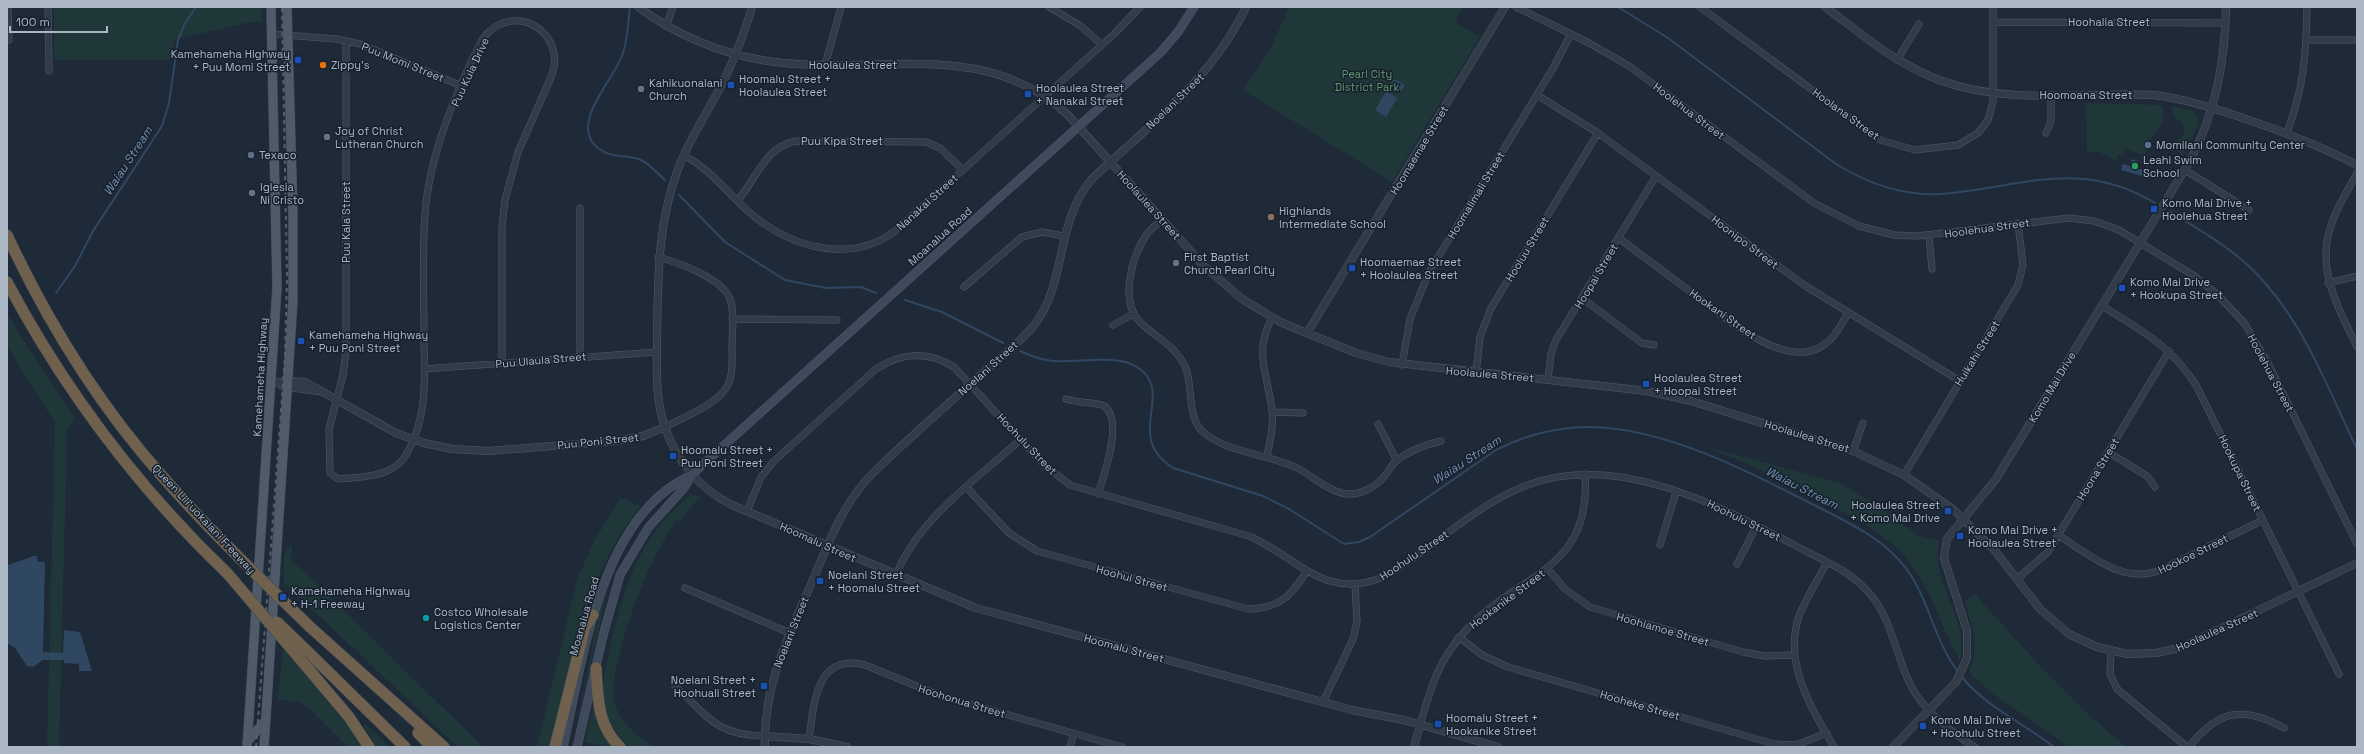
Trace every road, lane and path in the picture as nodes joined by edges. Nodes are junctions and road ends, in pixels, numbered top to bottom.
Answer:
1 (8, 7) edge
2 (48, 7) edge
3 (270, 7) edge
4 (287, 7) edge
5 (638, 7) edge
6 (673, 7) edge
7 (752, 7) edge
8 (841, 7) edge
9 (1051, 7) edge
10 (1140, 7) edge
11 (1194, 7) edge
12 (1246, 7) edge
13 (1505, 7) edge
14 (1516, 7) edge
15 (1700, 7) edge
16 (1825, 7) edge
17 (1993, 7) edge
18 (2226, 7) edge
19 (2307, 7) edge
20 (1993, 22) junction
21 (2226, 23) junction
22 (1919, 24) dead end
23 (666, 26) junction
24 (8, 31) edge
25 (271, 34) junction
26 (1571, 34) junction
27 (288, 36) junction
28 (9, 40) dead end
29 (2307, 40) junction
30 (2357, 40) edge
31 (346, 41) junction
32 (1102, 45) junction
33 (735, 54) junction
34 (1897, 60) junction
35 (825, 65) junction
36 (49, 71) dead end
37 (462, 86) junction
38 (1993, 94) junction
39 (1537, 95) junction
40 (2051, 95) junction
41 (1045, 96) junction
42 (2212, 108) junction
43 (1078, 126) junction
44 (1598, 133) junction
45 (2046, 133) dead end
46 (2288, 133) junction
47 (684, 155) junction
48 (1110, 162) junction
49 (2357, 165) edge
50 (963, 170) junction
51 (2185, 170) junction
52 (2357, 174) edge
53 (1656, 176) junction
54 (738, 200) junction
55 (580, 208) dead end
56 (2249, 210) dead end
57 (1162, 220) junction
58 (2018, 223) junction
59 (7, 236) edge
60 (1064, 236) junction
61 (1928, 236) junction
62 (1618, 238) junction
63 (2140, 243) junction
64 (658, 257) junction
65 (1932, 269) dead end
66 (2357, 276) edge
67 (7, 282) edge
68 (2328, 283) junction
69 (964, 287) dead end
70 (1582, 298) junction
71 (2102, 306) junction
72 (1848, 313) junction
73 (1133, 314) junction
74 (1272, 318) junction
75 (732, 319) junction
76 (837, 320) dead end
77 (1113, 325) dead end
78 (1307, 333) junction
79 (1654, 345) dead end
80 (2357, 347) edge
81 (2169, 351) junction
82 (657, 352) junction
83 (580, 357) junction
84 (502, 363) junction
85 (1402, 365) junction
86 (424, 369) junction
87 (1476, 373) junction
88 (1548, 380) junction
89 (1960, 381) junction
90 (272, 383) junction
91 (288, 384) junction
92 (971, 384) junction
93 (1066, 399) dead end
94 (337, 401) junction
95 (1272, 412) junction
96 (1303, 413) dead end
97 (1863, 423) dead end
98 (1378, 424) dead end
99 (665, 427) junction
100 (1020, 439) junction
101 (413, 440) junction
102 (1441, 441) dead end
103 (1853, 451) junction
104 (2108, 452) junction
105 (1267, 456) junction
106 (1397, 460) junction
107 (692, 474) junction
108 (1585, 474) junction
109 (1904, 475) junction
110 (2155, 487) dead end
111 (967, 488) junction
112 (1676, 492) junction
113 (1098, 494) junction
114 (747, 511) junction
115 (1964, 519) junction
116 (2263, 520) junction
117 (1757, 525) junction
118 (2058, 535) junction
119 (2357, 544) edge
120 (827, 546) junction
121 (1660, 546) dead end
122 (1827, 562) junction
123 (2357, 563) edge
124 (1737, 564) dead end
125 (1547, 568) junction
126 (1307, 571) junction
127 (228, 574) junction
128 (896, 575) junction
129 (2017, 579) junction
130 (1355, 585) junction
131 (685, 588) dead end
132 (2298, 592) junction
133 (594, 615) junction
134 (310, 627) junction
135 (790, 633) junction
136 (1459, 637) junction
137 (2112, 651) junction
138 (1794, 655) junction
139 (596, 668) junction
140 (2339, 674) dead end
141 (675, 686) dead end
142 (1323, 702) junction
143 (1930, 709) junction
144 (266, 720) junction
145 (1420, 724) junction
146 (2284, 728) dead end
147 (1827, 733) junction
148 (1074, 734) junction
149 (764, 736) junction
150 (809, 739) junction
151 (248, 745) edge
152 (264, 747) edge
153 (369, 747) edge
154 (405, 747) edge
155 (432, 747) edge
156 (444, 747) edge
157 (555, 747) edge
158 (563, 747) edge
159 (577, 747) edge
160 (620, 747) edge
161 (765, 747) edge
162 (847, 747) edge
163 (1070, 747) edge
164 (1122, 747) edge
165 (1414, 747) edge
166 (1498, 747) edge
167 (1834, 747) edge
168 (1894, 747) edge
169 (1975, 747) edge
170 (2188, 747) edge

1 - 24 street
2 - 36 street
3 - 25 main road, Kamehameha Highway
4 - 27 main road
5 - 23 street, Hoolaulea Street
6 - 23 street
7 - 33 street, Hoomalu Street
8 - 35 street
9 - 32 street
10 - 32 street, Nanakai Street
11 - 43 main road, Moanalua Road
12 - 48 street, Noelani Street
13 - 78 street, Hoomaemae Street
14 - 26 street, Hoolehua Street
15 - 38 street, Hoolana Street
16 - 34 street, Hoomoana Street
17 - 20 street, Hoolana Street
18 - 21 street, Komo Mai Drive
19 - 29 street
20 - 21 street, Hoohalia Street
20 - 38 street, Hoolana Street
21 - 42 street, Komo Mai Drive
22 - 34 street
23 - 33 street, Hoolaulea Street
24 - 28 street
25 - 27 street, Puu Momi Street
25 - 90 main road, Kamehameha Highway
26 - 39 street, Hoomalimali Street
26 - 61 street, Hoolehua Street
27 - 31 street, Puu Momi Street
27 - 91 main road
29 - 30 street
29 - 46 street
31 - 37 street, Puu Momi Street
31 - 94 street, Puu Kala Street
32 - 41 street, Nanakai Street
33 - 35 street, Hoolaulea Street
33 - 47 street, Hoomalu Street
34 - 38 street, Hoomoana Street
35 - 41 street, Hoolaulea Street
37 - 84 street, Puu Kula Drive
37 - 86 street, Puu Kula Drive
38 - 40 street, Hoomoana Street
39 - 44 street, Hoonipo Street
39 - 85 street, Hoomalimali Street
40 - 42 street, Hoomoana Street
40 - 45 street
41 - 43 street, Hoolaulea Street
41 - 50 street, Nanakai Street
42 - 46 street, Hoomoana Street
42 - 51 street, Komo Mai Drive
43 - 48 street, Hoolaulea Street
43 - 107 main road, Moanalua Road
44 - 53 street, Hoonipo Street
44 - 87 street, Hooluu Street
46 - 49 street, Hoomoana Street
47 - 54 street, Nanakai Street
47 - 64 street, Hoomalu Street
48 - 57 street, Hoolaulea Street
48 - 60 street, Noelani Street
50 - 54 street, Puu Kipa Street
50 - 54 street, Nanakai Street
51 - 56 street
51 - 63 street, Komo Mai Drive
52 - 68 street
53 - 62 street, Hoopai Street
53 - 72 street, Hoonipo Street
55 - 83 street
57 - 73 street
57 - 74 street, Hoolaulea Street
58 - 61 street, Hoolehua Street
58 - 63 street, Hoolehua Street
58 - 89 street, Huikahi Street
59 - 134 highway, Queen Liliʻuokalani Freeway, bridge
60 - 69 street
60 - 92 street, Noelani Street
61 - 65 street
62 - 70 street, Hoopai Street
62 - 72 street, Hookani Street
63 - 71 street, Komo Mai Drive
63 - 119 street, Hoolehua Street
64 - 75 street, Puu Poni Street
64 - 82 street, Hoomalu Street
66 - 68 street
67 - 127 highway, Queen Liliʻuokalani Freeway
68 - 80 street
70 - 79 street
70 - 88 street, Hoopai Street
71 - 81 street, Hookupa Street
71 - 115 street, Komo Mai Drive
72 - 89 street, Hoonipo Street
73 - 77 street
73 - 105 street
74 - 78 street, Hoolaulea Street
74 - 95 street
75 - 76 street
75 - 99 street, Puu Poni Street
78 - 85 street, Hoolaulea Street
81 - 104 street, Hoona Street
81 - 116 street, Hookupa Street
82 - 83 street, Puu Ulaula Street
82 - 99 street, Hoomalu Street
83 - 84 street, Puu Ulaula Street
84 - 86 street, Puu Ulaula Street
85 - 87 street, Hoolaulea Street
86 - 101 street, Puu Kula Drive
87 - 88 street, Hoolaulea Street
88 - 103 street, Hoolaulea Street
89 - 109 street, Huikahi Street
90 - 91 street, Puu Poni Street
90 - 151 main road, Kamehameha Highway
91 - 94 street, Puu Poni Street
91 - 144 main road
92 - 100 street, Hoohulu Street
92 - 114 street, Hoohulu Street
92 - 120 street, Noelani Street
93 - 113 street
94 - 101 street, Puu Poni Street
94 - 101 street, Puu Kala Street
95 - 96 street
95 - 105 street
97 - 103 street
98 - 106 street
99 - 101 street, Puu Poni Street
99 - 107 street, Hoomalu Street
100 - 111 street
100 - 113 street, Hoohulu Street
102 - 106 street
103 - 109 street, Hoolaulea Street
104 - 110 street
104 - 118 street, Hoona Street
105 - 106 street
107 - 114 street, Hoomalu Street
107 - 133 main road, Moanalua Road
107 - 139 main road, Moanalua Road
108 - 112 street, Hoohulu Street
108 - 125 street, Hookanike Street
108 - 130 street, Hoohulu Street
109 - 115 street, Hoolaulea Street
111 - 126 street, Hoohui Street
111 - 128 street
112 - 117 street, Hoohulu Street
112 - 121 street
113 - 126 street, Hoohulu Street
114 - 120 street, Hoomalu Street
115 - 129 street, Hoolaulea Street
115 - 143 street, Komo Mai Drive
116 - 118 street, Hookoe Street
116 - 132 street, Hookupa Street
117 - 122 street, Hoohulu Street
117 - 124 street
118 - 129 street, Hoona Street
120 - 128 street, Hoomalu Street
120 - 135 street, Noelani Street
122 - 138 street
122 - 143 street, Hoohulu Street
123 - 132 street, Hoolaulea Street
125 - 136 street, Hookanike Street
125 - 138 street, Hoohiamoe Street
126 - 130 street, Hoohulu Street
127 - 153 highway, bridge
127 - 154 highway, Queen Liliʻuokalani Freeway, bridge
128 - 142 street, Hoomalu Street
129 - 137 street, Hoolaulea Street
130 - 142 street
131 - 135 street
132 - 137 street, Hoolaulea Street
132 - 140 street, Hookupa Street
133 - 157 highway
133 - 158 main road, Moanalua Road
134 - 155 highway, Queen Liliʻuokalani Freeway
134 - 156 highway
135 - 149 street, Noelani Street
136 - 145 street, Hookanike Street
136 - 147 street, Hooheke Street
137 - 170 street
138 - 147 street
139 - 159 main road, Moanalua Road
139 - 160 highway
141 - 149 street
142 - 145 street, Hoomalu Street
143 - 168 street, Komo Mai Drive
143 - 169 street, Hoohulu Street
144 - 151 main road
144 - 152 main road
145 - 165 street, Hookanike Street
145 - 166 street, Hoomalu Street
146 - 170 street
147 - 167 street
148 - 150 street, Hoohonua Street
148 - 163 street
148 - 164 street, Hoohonua Street
149 - 150 street
149 - 161 street, Noelani Street
150 - 162 street

